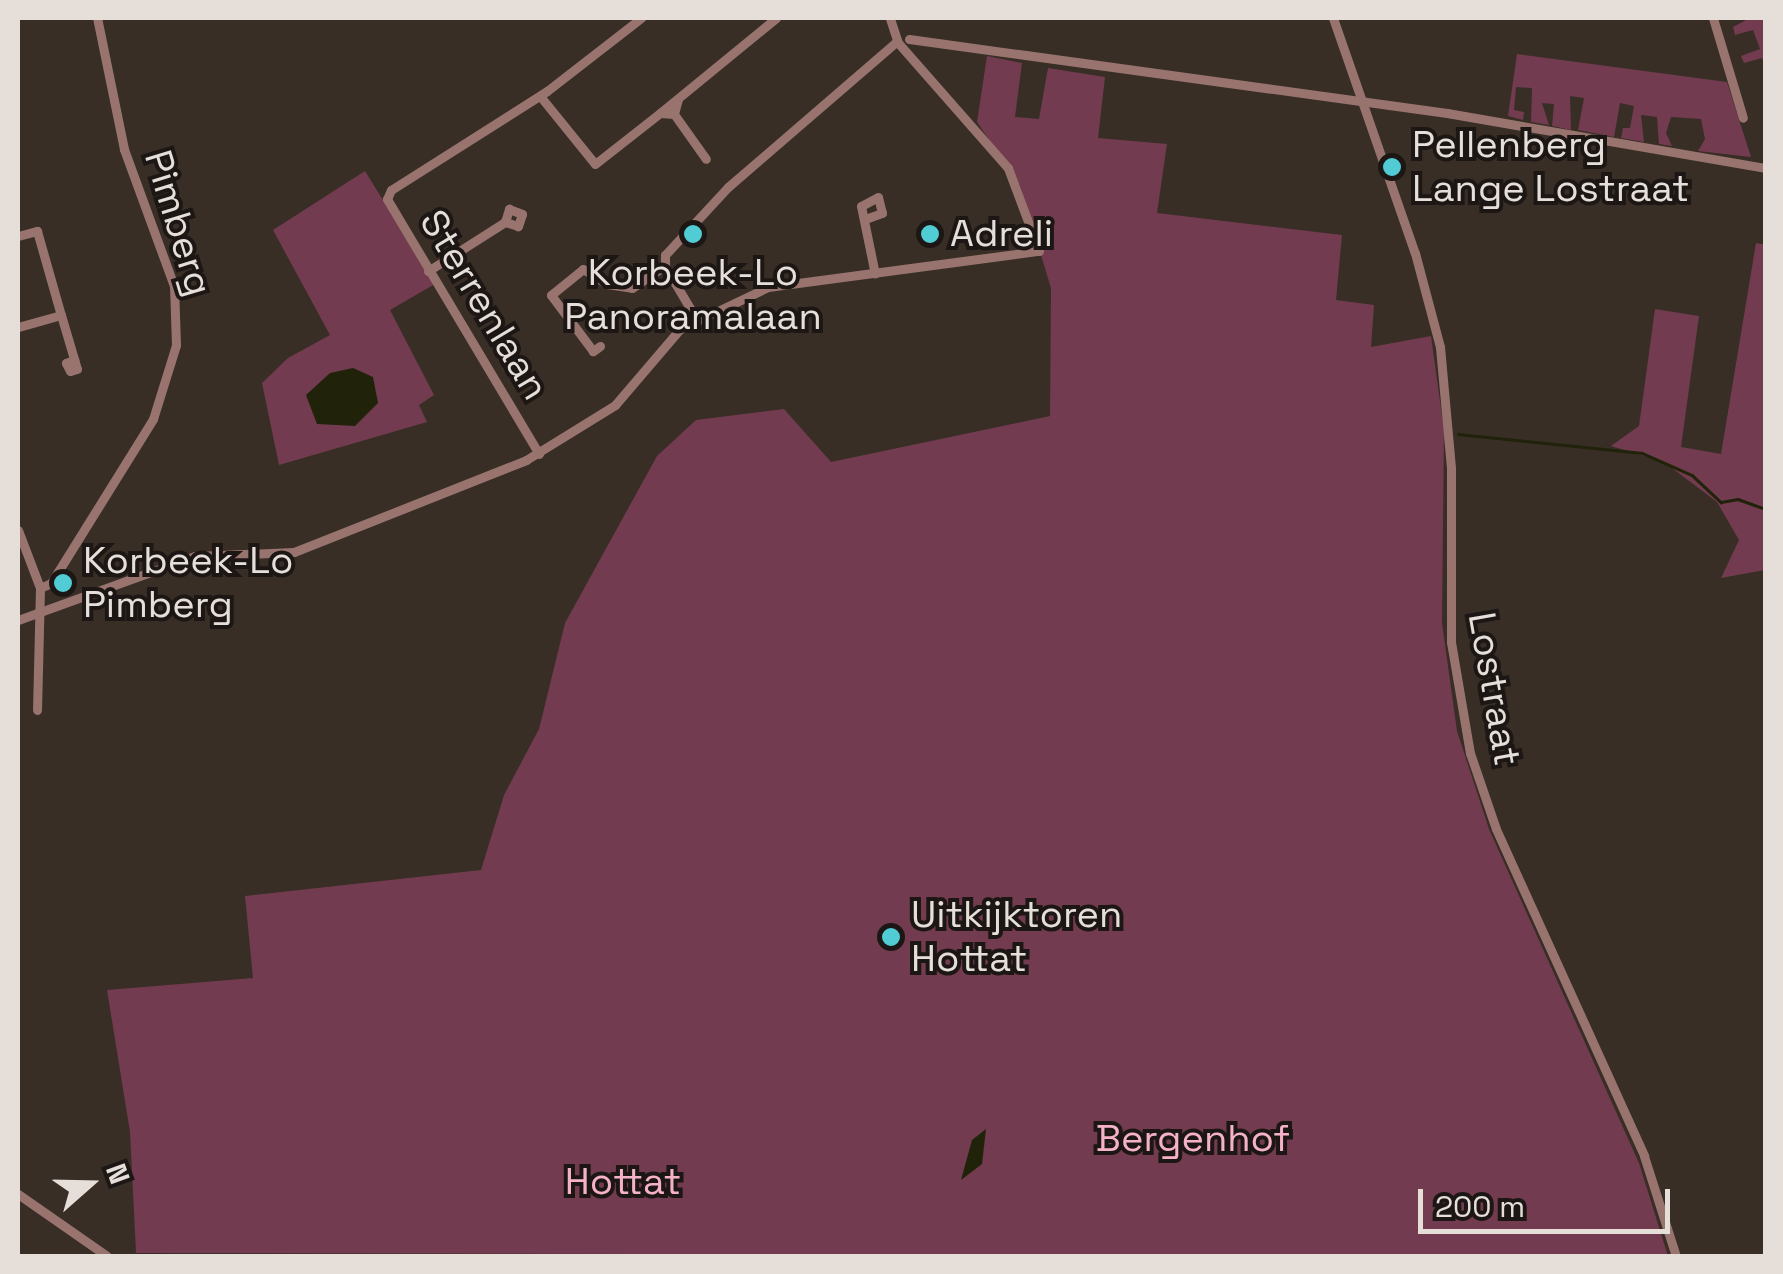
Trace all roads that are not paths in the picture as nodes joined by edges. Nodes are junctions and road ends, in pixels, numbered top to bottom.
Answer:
1 (96, 18) edge
2 (642, 18) edge
3 (776, 18) edge
4 (890, 18) edge
5 (1333, 18) edge
6 (1713, 18) edge
7 (903, 40) junction
8 (540, 96) junction
9 (678, 99) junction
10 (1363, 105) junction
11 (660, 112) junction
12 (674, 114) junction
13 (1743, 118) dead end
14 (706, 159) dead end
15 (1766, 168) edge
16 (868, 218) dead end
17 (504, 222) dead end
18 (18, 236) edge
19 (665, 266) junction
20 (428, 270) junction
21 (875, 274) junction
22 (61, 315) junction
23 (697, 320) junction
24 (18, 327) edge
25 (600, 346) dead end
26 (74, 360) dead end
27 (539, 454) junction
28 (18, 530) edge
29 (40, 588) junction
30 (38, 612) junction
31 (18, 620) edge
32 (37, 710) dead end
33 (18, 1194) edge
34 (107, 1256) edge
35 (1676, 1256) edge

1 - 29 street, Pimberg
2 - 8 street, Sterrenlaan
3 - 9 street
4 - 7 street
5 - 10 street, Lostraat
6 - 13 street
7 - 10 street
7 - 19 street
7 - 21 street
8 - 11 street
8 - 20 street, Sterrenlaan
9 - 11 street
9 - 12 street
10 - 15 street
10 - 35 street, Lostraat
11 - 12 street
12 - 14 street
16 - 21 street
17 - 20 street
18 - 22 street
19 - 23 street
19 - 25 street
20 - 27 street, Sterrenlaan
21 - 23 street
22 - 24 street
22 - 26 street
23 - 27 street
27 - 30 street
28 - 29 street
29 - 30 street
30 - 31 street
30 - 32 street
33 - 34 street

